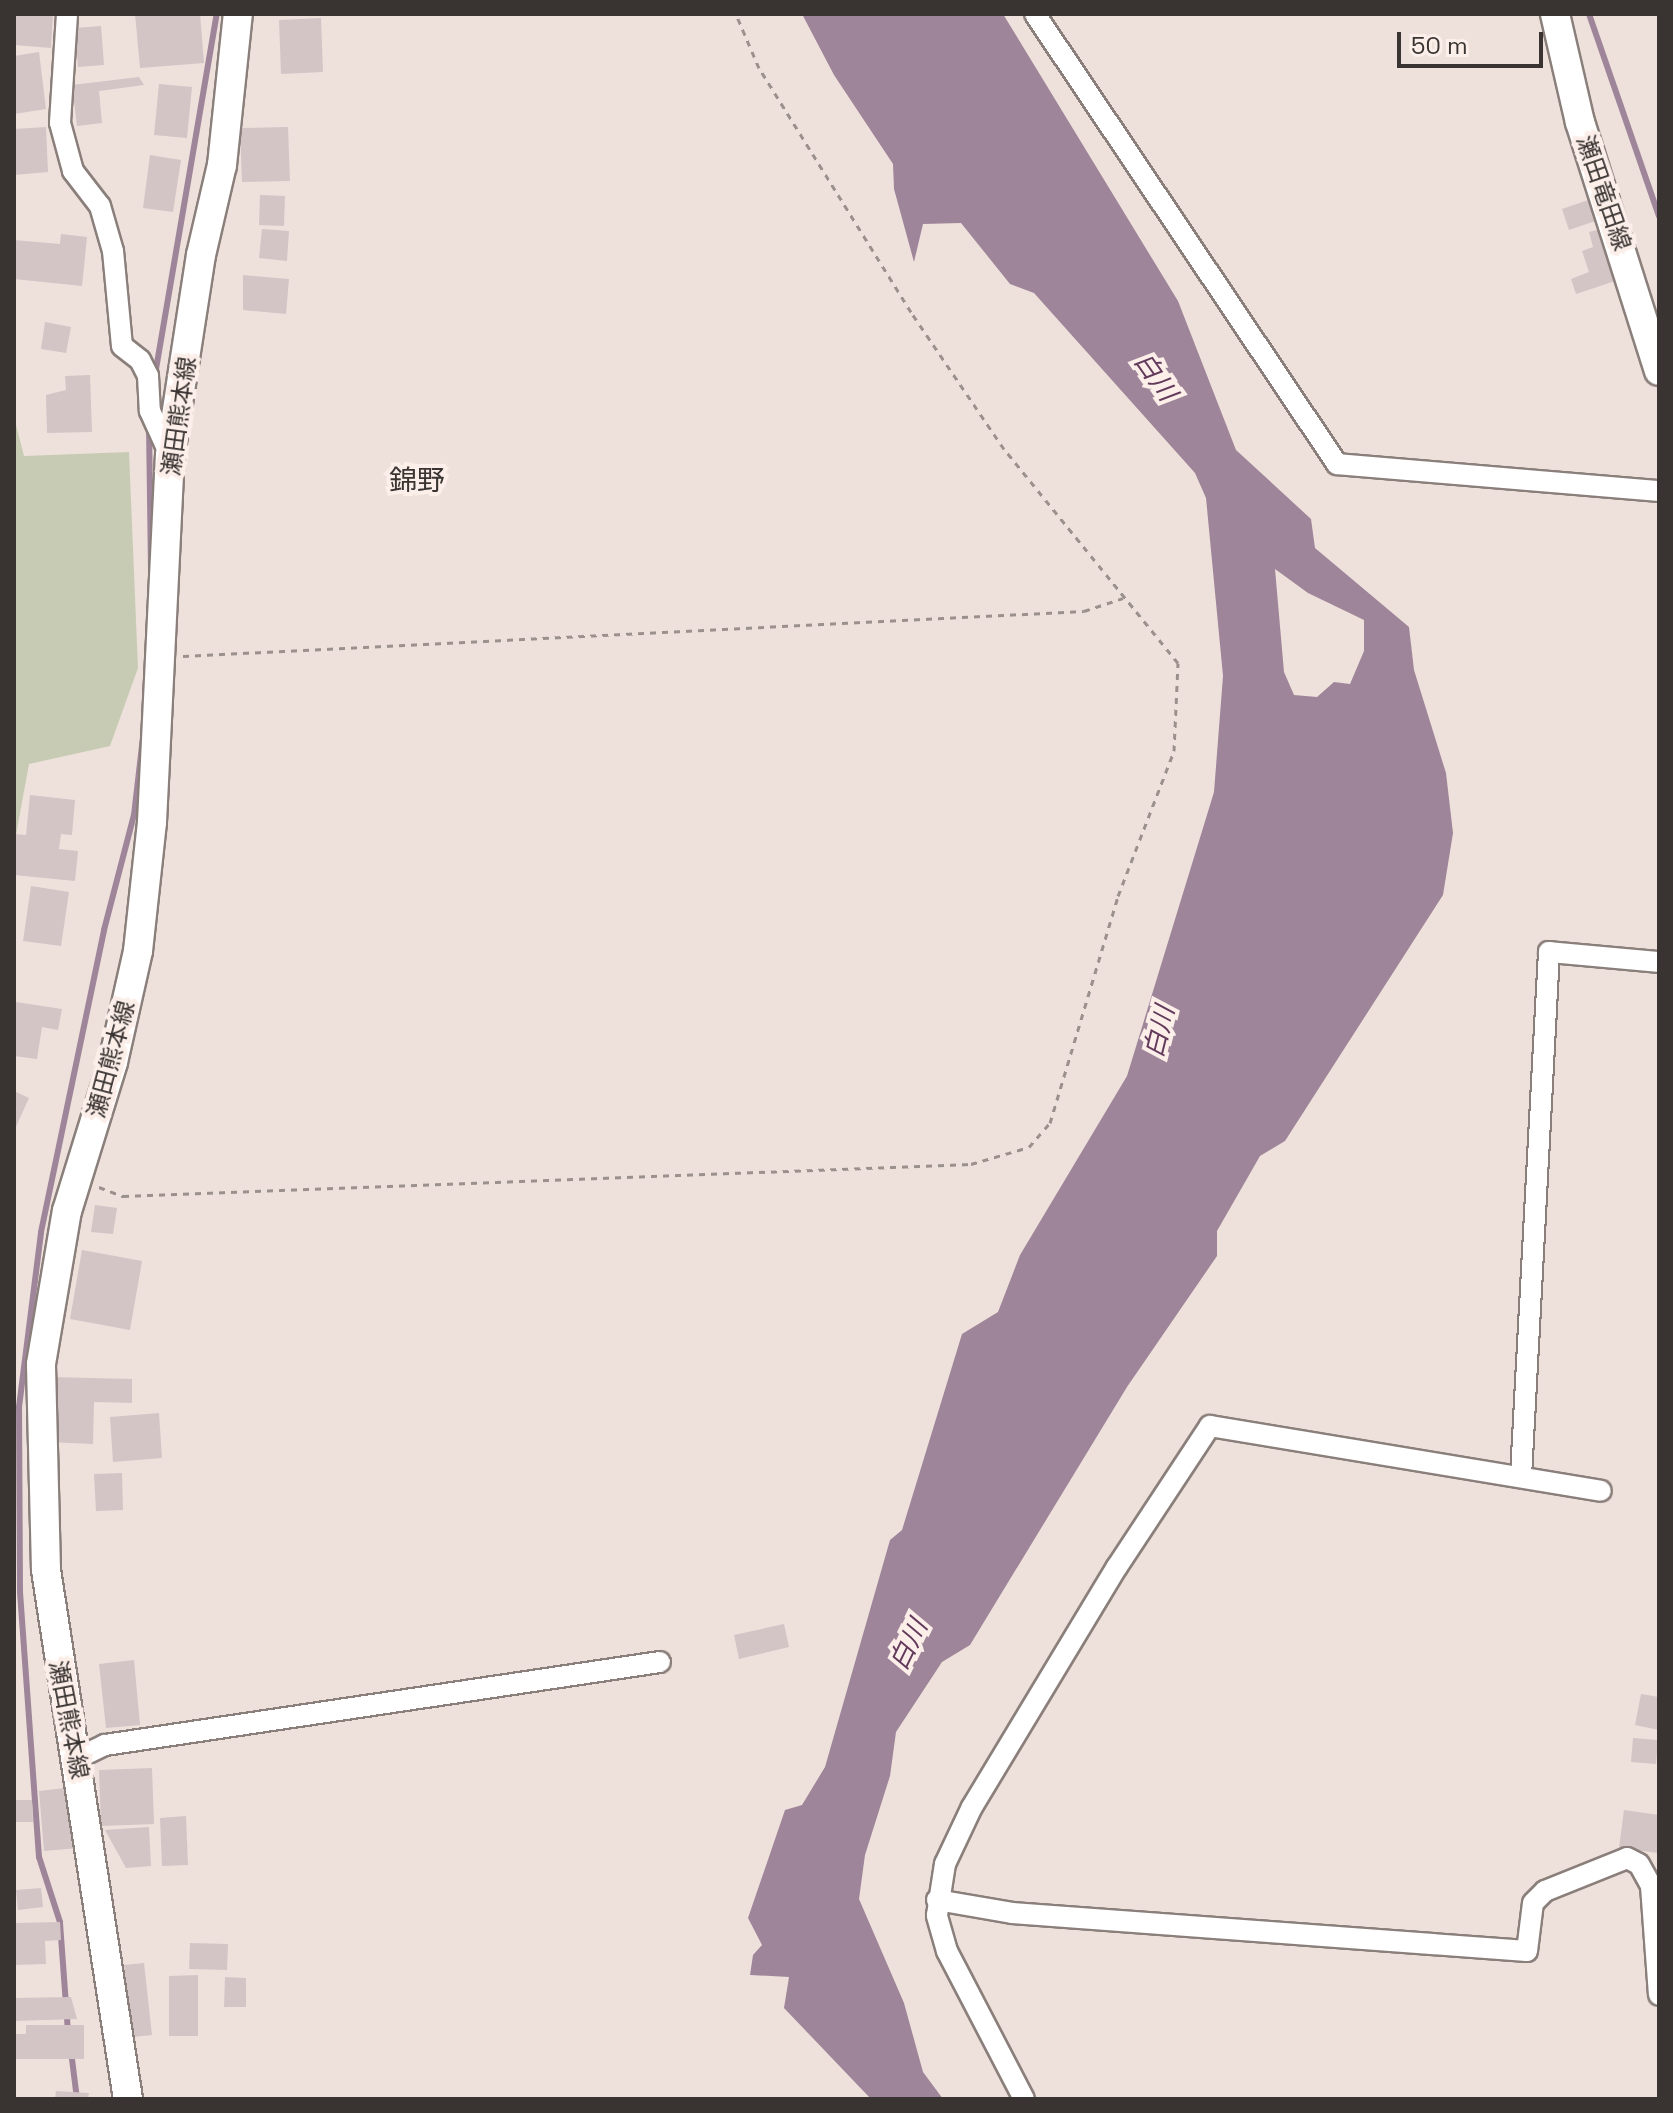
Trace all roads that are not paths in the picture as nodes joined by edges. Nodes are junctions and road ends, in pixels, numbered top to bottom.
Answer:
1 (67, 14) edge
2 (238, 14) edge
3 (1035, 14) edge
4 (1555, 14) edge
5 (1659, 371) edge
6 (170, 455) junction
7 (1659, 491) edge
8 (1659, 962) edge
9 (1521, 1476) junction
10 (1601, 1491) dead end
11 (660, 1662) dead end
12 (78, 1758) junction
13 (937, 1900) junction
14 (1659, 1995) edge
15 (128, 2099) edge
16 (1024, 2099) edge

1 - 6 street
2 - 6 main road, 瀬田熊本線
3 - 7 street
4 - 5 main road, 瀬田竜田線
6 - 12 main road, 瀬田熊本線
8 - 9 street
9 - 10 street
9 - 13 street
11 - 12 street
12 - 15 main road, 瀬田熊本線
13 - 14 street
13 - 16 street

